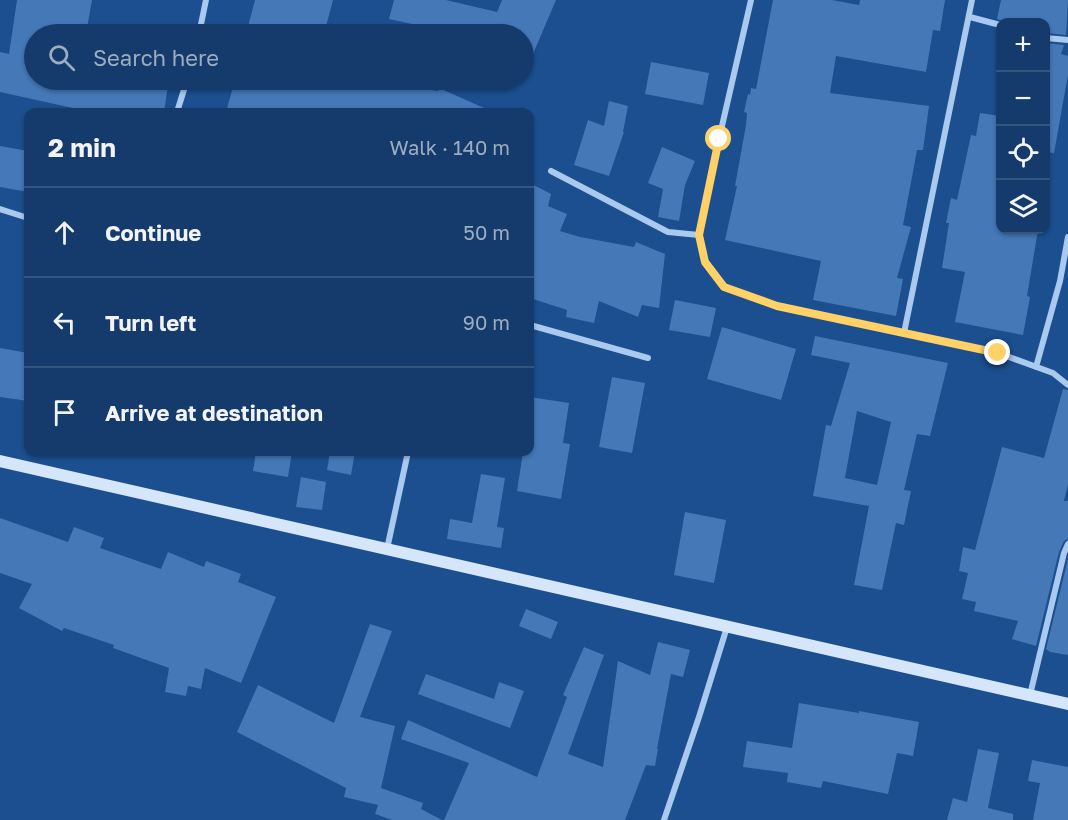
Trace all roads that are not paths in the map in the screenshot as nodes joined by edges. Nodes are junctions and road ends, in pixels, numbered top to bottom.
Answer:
1 (206, 0) edge
2 (751, 0) edge
3 (972, 0) edge
4 (970, 17) junction
5 (201, 24) edge
6 (996, 25) edge
7 (1050, 38) edge
8 (1068, 40) edge
9 (184, 90) edge
10 (178, 108) edge
11 (550, 171) dead end
12 (0, 209) edge
13 (24, 217) edge
14 (699, 235) junction
15 (1068, 237) edge
16 (534, 326) edge
17 (904, 333) junction
18 (648, 358) dead end
19 (1036, 367) junction
20 (1068, 385) edge
21 (407, 456) edge
22 (0, 461) edge
23 (1068, 544) edge
24 (387, 549) junction
25 (727, 627) junction
26 (1030, 695) junction
27 (1068, 704) edge
28 (664, 820) edge

1 - 5 street
2 - 14 street
3 - 4 street
4 - 6 street
4 - 17 street
7 - 8 street
9 - 10 street
11 - 14 street
12 - 13 street
14 - 17 street
15 - 19 street
16 - 18 street
17 - 19 street
19 - 20 street
21 - 24 street
22 - 24 main road
23 - 26 street
24 - 25 main road
25 - 26 main road
25 - 28 street
26 - 27 main road

